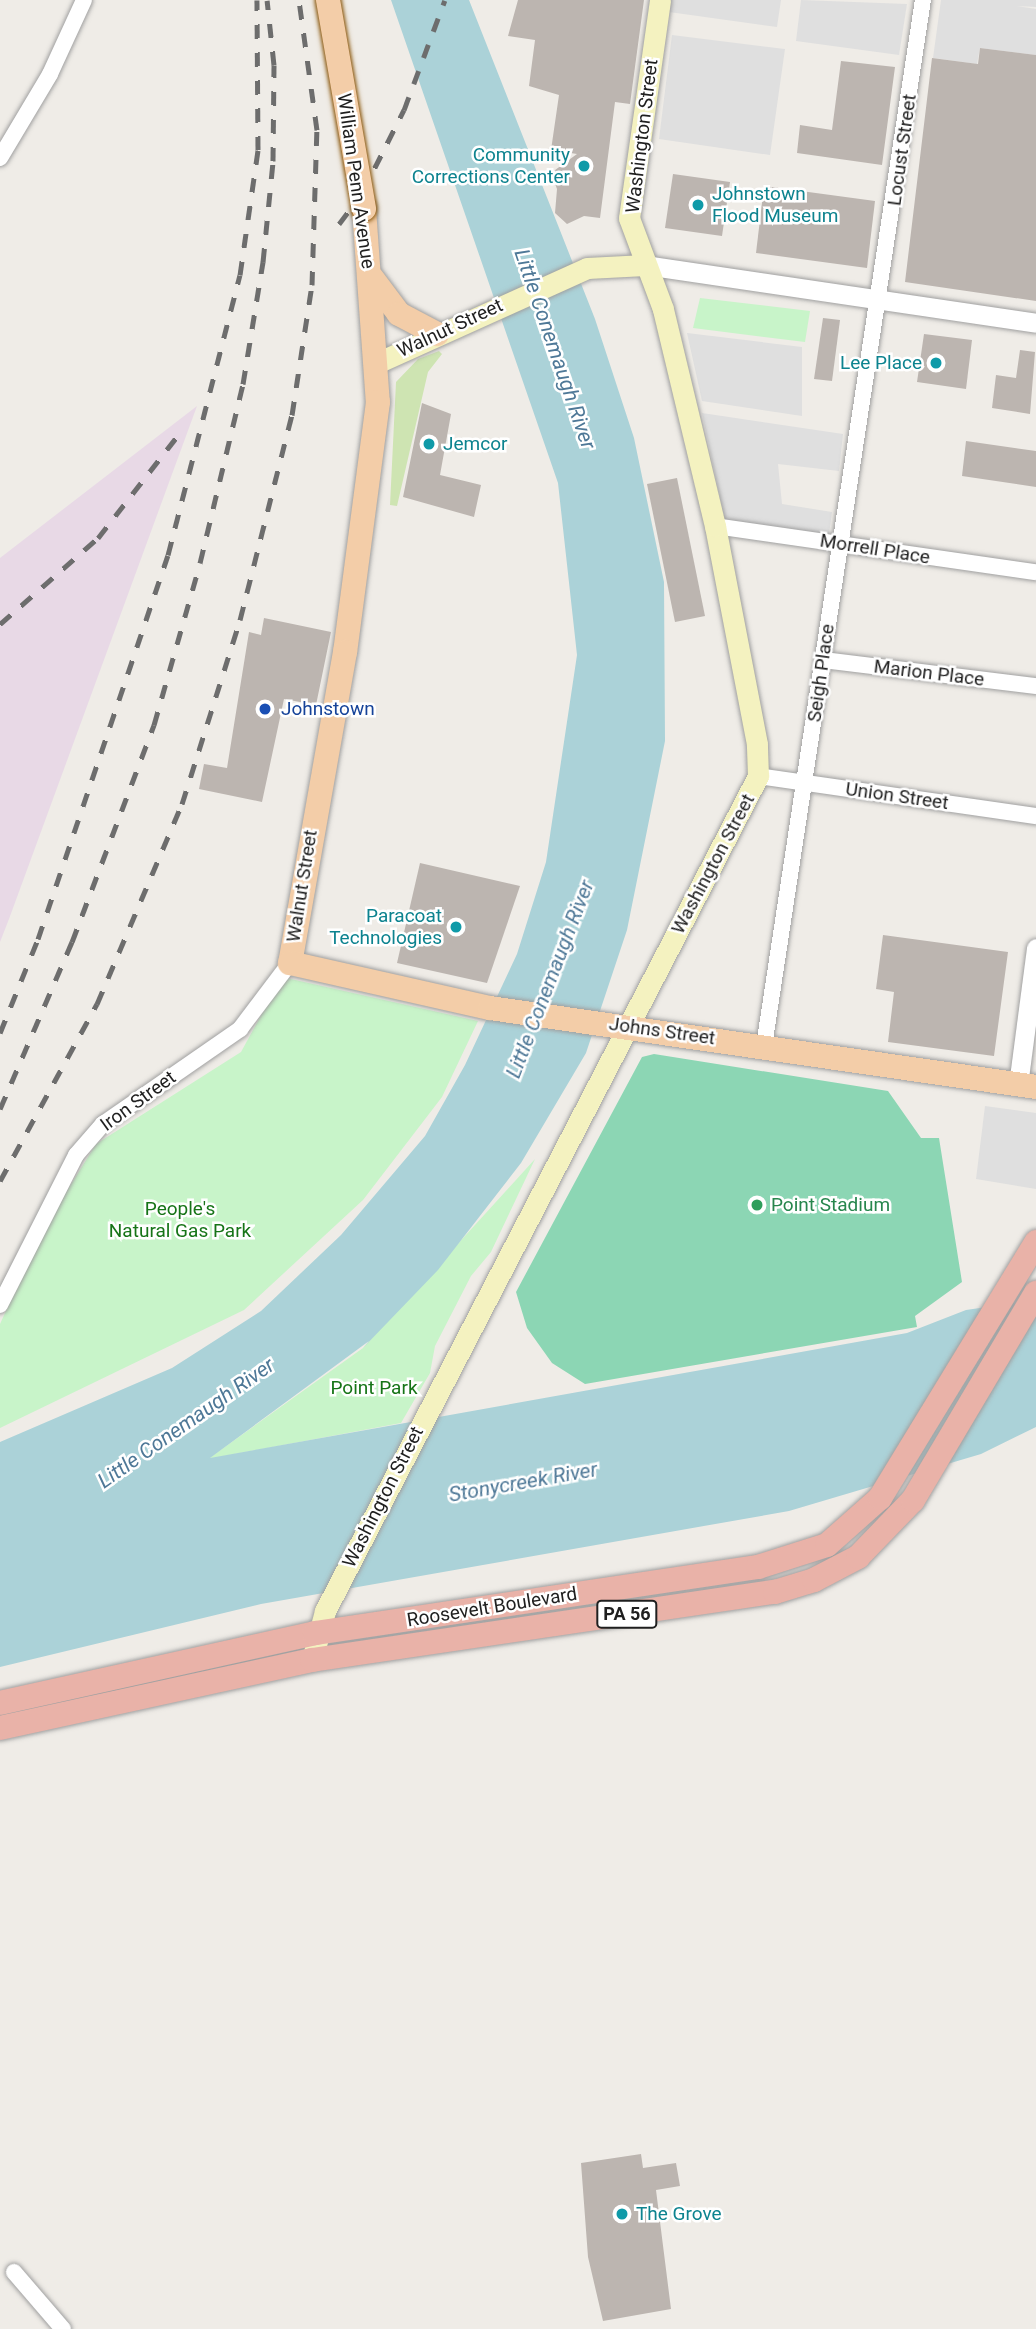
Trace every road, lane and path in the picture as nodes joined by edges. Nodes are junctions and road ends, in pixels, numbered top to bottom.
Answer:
1 (84, 0) edge
2 (328, 0) edge
3 (660, 0) edge
4 (923, 0) edge
5 (0, 158) edge
6 (645, 265) junction
7 (370, 275) junction
8 (878, 300) junction
9 (1036, 323) edge
10 (436, 334) junction
11 (379, 362) junction
12 (715, 526) junction
13 (840, 542) junction
14 (1036, 572) edge
15 (822, 660) junction
16 (1036, 687) edge
17 (758, 776) junction
18 (806, 783) junction
19 (1036, 816) edge
20 (1036, 948) edge
21 (290, 963) junction
22 (628, 1025) junction
23 (764, 1046) junction
24 (1027, 1086) edge
25 (1036, 1242) edge
26 (1036, 1293) edge
27 (0, 1305) edge
28 (315, 1633) junction
29 (312, 1660) junction
30 (0, 1703) edge
31 (0, 1728) edge
32 (14, 2272) dead end
33 (63, 2329) edge

1 - 5 street
2 - 7 main road, William Penn Avenue, bridge
3 - 6 main road, Washington Street
4 - 8 street, Locust Street
6 - 8 street, Walnut Street
6 - 10 main road, Walnut Street
6 - 12 main road, Washington Street
7 - 10 main road
7 - 11 main road, William Penn Avenue
8 - 9 street, Walnut Street
8 - 13 street, Seigh Place
10 - 11 main road, Walnut Street
11 - 21 main road, Walnut Street
12 - 13 street, Morrell Place
12 - 17 main road, Washington Street
13 - 14 street, Morrell Place
13 - 15 street, Seigh Place
15 - 16 street, Marion Place
15 - 18 street, Seigh Place
17 - 18 street, Union Street
17 - 22 main road, Washington Street
18 - 19 street, Union Street
18 - 23 street, Seigh Place
20 - 24 street
21 - 22 main road, Johns Street
21 - 27 street, Iron Street
22 - 23 main road, Johns Street
22 - 28 main road, Washington Street
23 - 24 main road, Johns Street
25 - 28 highway, Roosevelt Boulevard / PA 56
26 - 29 highway, Roosevelt Boulevard / PA 56
28 - 29 main road, Washington Street
28 - 30 highway, Roosevelt Boulevard / PA 56
29 - 31 highway, Roosevelt Boulevard / PA 56
32 - 33 street

